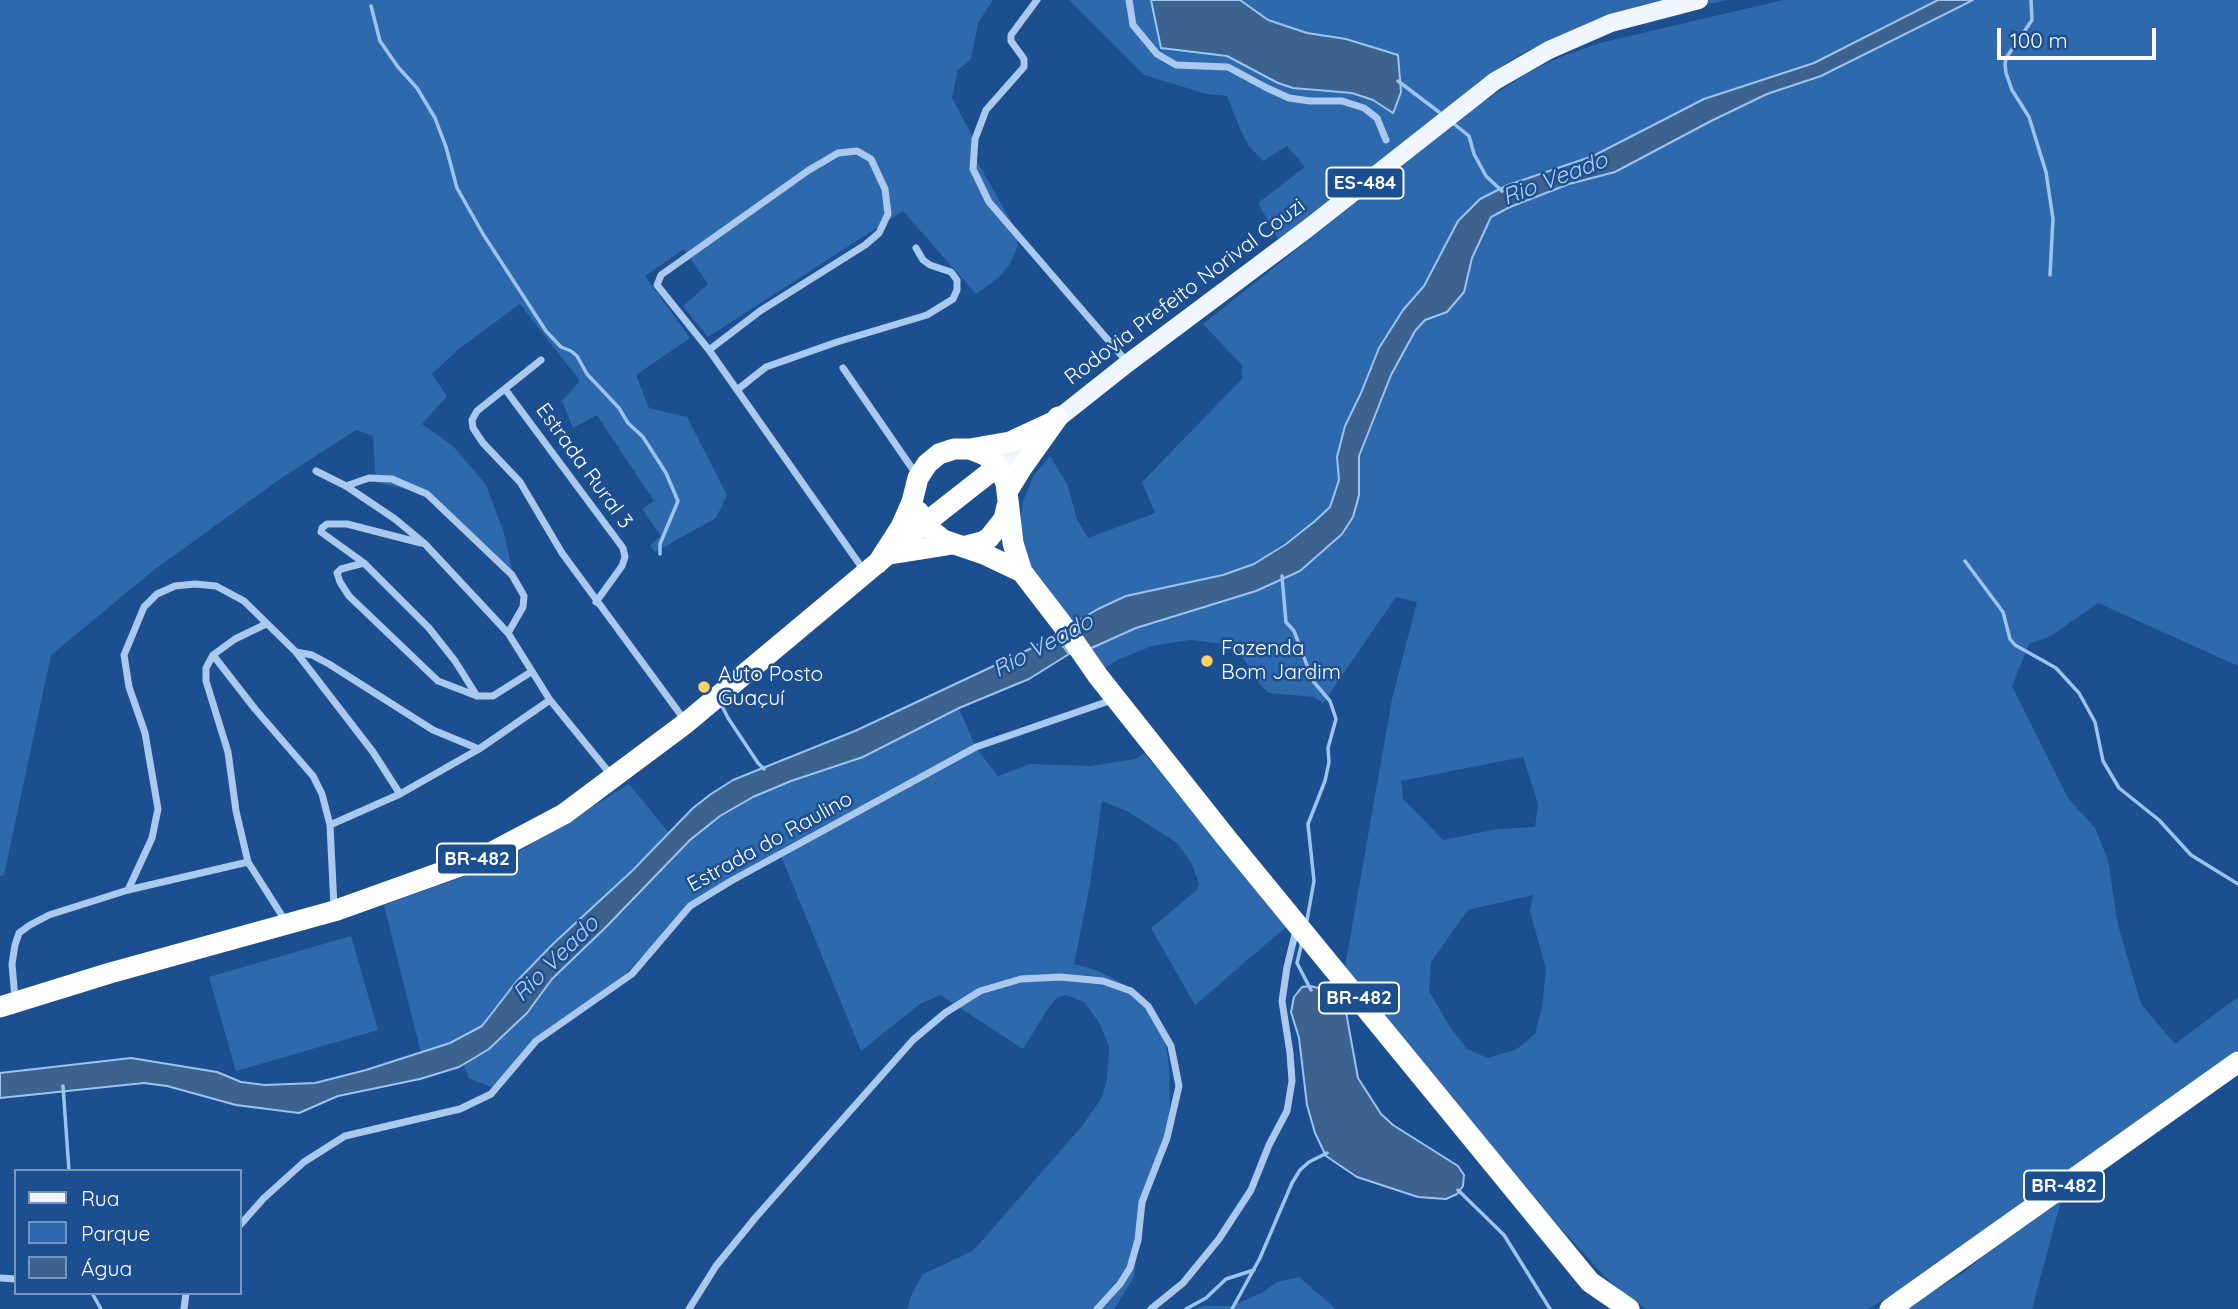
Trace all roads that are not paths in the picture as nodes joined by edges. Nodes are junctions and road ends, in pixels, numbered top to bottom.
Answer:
1 (1037, 0) edge
2 (1129, 0) edge
3 (1699, 0) edge
4 (1386, 140) dead end
5 (916, 248) dead end
6 (709, 350) junction
7 (541, 360) dead end
8 (1128, 363) junction
9 (843, 368) dead end
10 (505, 389) junction
11 (737, 390) junction
12 (1055, 420) junction
13 (970, 449) junction
14 (998, 466) junction
15 (316, 471) dead end
16 (917, 480) junction
17 (346, 486) junction
18 (1007, 496) junction
19 (924, 524) junction
20 (425, 544) junction
21 (958, 545) junction
22 (364, 563) junction
23 (878, 563) junction
24 (1022, 572) junction
25 (596, 602) junction
26 (266, 624) junction
27 (508, 633) junction
28 (296, 652) junction
29 (213, 655) junction
30 (531, 672) junction
31 (477, 696) junction
32 (1116, 699) junction
33 (550, 700) junction
34 (686, 723) junction
35 (480, 749) junction
36 (614, 778) junction
37 (400, 794) junction
38 (330, 825) junction
39 (248, 862) junction
40 (128, 890) junction
41 (334, 911) junction
42 (1297, 923) junction
43 (289, 925) junction
44 (7, 1005) edge
45 (2238, 1062) edge
46 (242, 1224) edge
47 (689, 1309) edge
48 (1097, 1309) edge
49 (1151, 1309) edge
50 (1629, 1309) edge
51 (1890, 1309) edge

1 - 8 street
2 - 4 street
3 - 8 main road, Rodovia Prefeito Norival Couzi / ES-484
5 - 11 street
6 - 6 street
6 - 11 street
7 - 10 street
8 - 12 main road, Rodovia Prefeito Norival Couzi / ES-484
9 - 16 street
10 - 25 street, Estrada Rural 3
10 - 25 street
11 - 23 street
12 - 13 highway
12 - 14 main road, ES-484
12 - 18 highway
13 - 14 highway
13 - 16 highway, BR-482
14 - 18 highway, BR-482
14 - 19 highway, ES-484
15 - 17 street
16 - 19 highway
16 - 23 highway, BR-482
17 - 20 street
17 - 27 street
18 - 21 highway
18 - 24 highway, BR-482
19 - 21 highway, BR-482
19 - 23 highway, ES-484
20 - 22 street
20 - 27 street
21 - 23 highway
21 - 24 highway, BR-482
22 - 31 street
22 - 31 street
23 - 34 highway, BR-482
24 - 32 highway, BR-482
25 - 34 street
26 - 28 street
26 - 29 street
26 - 40 street
27 - 30 street
28 - 35 street
28 - 37 street
29 - 38 street
29 - 39 street
30 - 31 street
30 - 33 street
32 - 42 highway, BR-482
32 - 46 street, Estrada do Raulino
33 - 35 street
33 - 36 street
34 - 36 highway, BR-482
35 - 37 street
36 - 41 highway, BR-482
37 - 38 street
38 - 41 street
39 - 40 street
39 - 43 street
40 - 44 street
41 - 43 highway, BR-482
42 - 49 street
42 - 50 highway, BR-482
43 - 44 highway, BR-482
45 - 51 highway, BR-482
47 - 48 street

